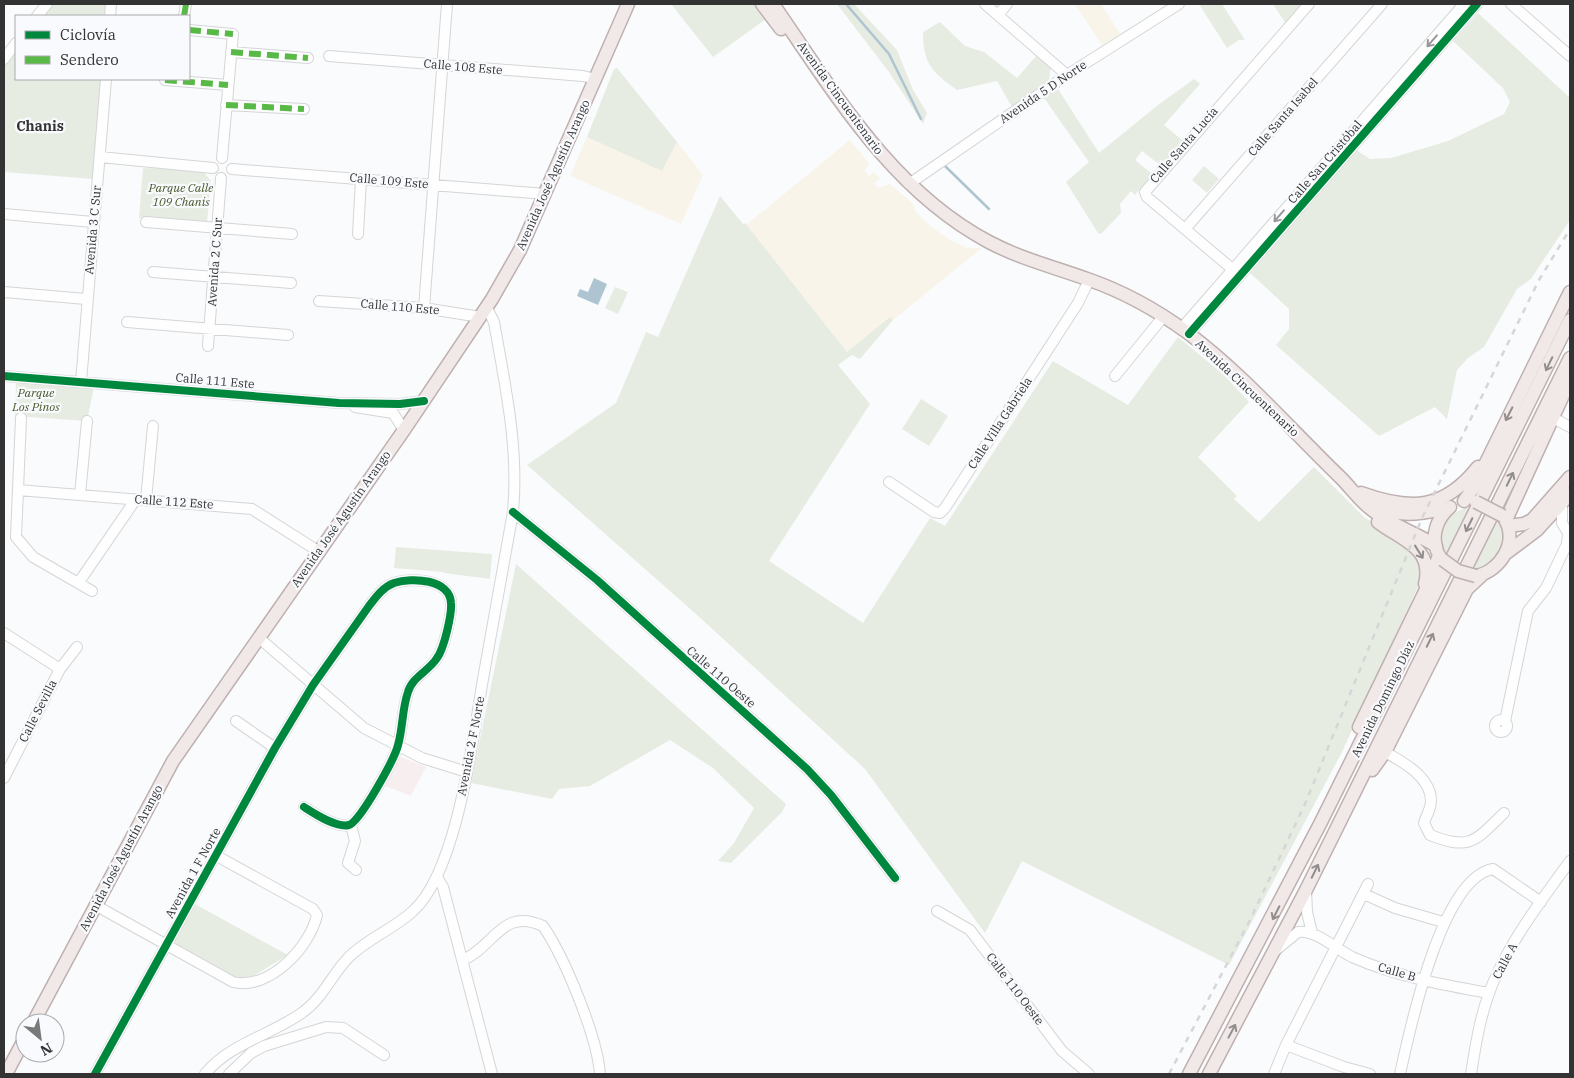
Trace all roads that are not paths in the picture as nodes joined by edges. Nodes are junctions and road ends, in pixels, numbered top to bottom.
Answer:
1 (47, 4) edge
2 (447, 4) edge
3 (628, 4) edge
4 (762, 4) edge
5 (773, 4) edge
6 (781, 4) edge
7 (985, 4) edge
8 (1007, 4) edge
9 (1179, 4) edge
10 (1309, 4) edge
11 (1382, 4) edge
12 (1464, 4) edge
13 (1477, 4) edge
14 (1511, 4) edge
15 (38, 15) edge
16 (998, 15) junction
17 (190, 30) edge
18 (15, 44) edge
19 (231, 52) junction
20 (329, 56) dead end
21 (1570, 56) edge
22 (308, 58) dead end
23 (4, 59) edge
24 (442, 65) junction
25 (817, 67) junction
26 (1067, 75) junction
27 (596, 79) junction
28 (106, 80) edge
29 (165, 80) edge
30 (228, 85) junction
31 (226, 105) junction
32 (304, 109) dead end
33 (100, 158) junction
34 (222, 158) junction
35 (213, 168) junction
36 (232, 169) junction
37 (221, 178) junction
38 (361, 179) junction
39 (909, 184) junction
40 (432, 185) junction
41 (546, 194) junction
42 (4, 214) edge
43 (93, 222) junction
44 (146, 222) dead end
45 (217, 228) junction
46 (1185, 229) junction
47 (292, 234) dead end
48 (358, 234) dead end
49 (153, 272) dead end
50 (1236, 273) junction
51 (214, 277) junction
52 (1089, 280) junction
53 (291, 283) dead end
54 (4, 292) edge
55 (1570, 292) edge
56 (86, 299) junction
57 (320, 300) dead end
58 (424, 308) junction
59 (483, 312) junction
60 (1163, 317) junction
61 (1570, 320) edge
62 (127, 322) dead end
63 (210, 328) junction
64 (1185, 331) junction
65 (288, 334) dead end
66 (208, 346) dead end
67 (1570, 358) edge
68 (4, 376) edge
69 (1115, 376) dead end
70 (1570, 380) edge
71 (81, 382) junction
72 (424, 401) junction
73 (339, 403) junction
74 (21, 418) dead end
75 (1553, 418) junction
76 (87, 421) dead end
77 (153, 426) dead end
78 (1570, 427) edge
79 (404, 430) junction
80 (1493, 446) junction
81 (1570, 477) edge
82 (889, 482) dead end
83 (18, 490) junction
84 (1357, 493) junction
85 (80, 495) junction
86 (1566, 498) edge
87 (141, 500) junction
88 (1470, 502) junction
89 (1513, 505) junction
90 (1448, 508) junction
91 (513, 512) junction
92 (1506, 521) junction
93 (1538, 521) junction
94 (1562, 523) junction
95 (318, 551) junction
96 (1439, 554) junction
97 (1506, 554) junction
98 (1479, 575) junction
99 (79, 582) junction
100 (92, 591) dead end
101 (1422, 597) junction
102 (4, 633) edge
103 (259, 638) junction
104 (77, 647) dead end
105 (60, 669) junction
106 (314, 685) junction
107 (1505, 721) dead end
108 (236, 722) dead end
109 (398, 746) junction
110 (275, 748) junction
111 (1385, 752) junction
112 (466, 772) junction
113 (4, 778) edge
114 (1354, 794) junction
115 (304, 807) dead end
116 (1504, 813) dead end
117 (1321, 822) junction
118 (350, 825) junction
119 (216, 855) junction
120 (1570, 861) edge
121 (356, 870) dead end
122 (437, 877) junction
123 (895, 878) dead end
124 (1306, 890) junction
125 (1541, 902) junction
126 (96, 905) junction
127 (937, 911) dead end
128 (1443, 922) junction
129 (1312, 933) junction
130 (165, 944) junction
131 (1336, 949) junction
132 (1275, 952) junction
133 (463, 960) junction
134 (1425, 980) junction
135 (1489, 993) junction
136 (38, 1013) edge
137 (1286, 1045) junction
138 (384, 1055) dead end
139 (15, 1057) edge
140 (1343, 1071) edge
141 (6, 1074) edge
142 (95, 1074) edge
143 (205, 1074) edge
144 (228, 1074) edge
145 (492, 1074) edge
146 (600, 1074) edge
147 (1089, 1074) edge
148 (1189, 1074) edge
149 (1209, 1074) edge
150 (1274, 1074) edge
151 (1370, 1074) edge
152 (1400, 1074) edge
153 (1471, 1074) edge

1 - 15 street
2 - 24 street
3 - 27 main road, Avenida José Agustín Arango
4 - 25 main road
5 - 25 main road, Avenida Cincuentenario
6 - 25 main road
7 - 16 street
8 - 16 street
9 - 26 street, Avenida 5 D Norte
10 - 46 street, Calle Santa Lucía
11 - 46 street, Calle Santa Isabel
12 -> 50 street, Calle San Cristóbal
13 - 50 street, Calle San Cristóbal
14 - 21 street
16 - 26 street
17 - 19 street
18 - 23 street
19 - 22 street
19 - 30 street
20 - 24 street, Calle 108 Este
24 - 27 street, Calle 108 Este
24 - 40 street
25 - 39 main road, Avenida Cincuentenario
26 - 39 street, Avenida 5 D Norte
27 - 41 main road, Avenida José Agustín Arango
28 - 33 street, Avenida 3 C Sur
29 - 30 street
30 - 31 street
31 - 32 street
31 - 34 street
33 - 35 street
33 - 43 street, Avenida 3 C Sur
34 - 35 street
34 - 36 street
35 - 37 street
36 - 37 street
36 - 38 street, Calle 109 Este
37 - 45 street, Avenida 2 C Sur
38 - 40 street, Calle 109 Este
38 - 48 street
39 - 52 main road, Avenida Cincuentenario
40 - 41 street, Calle 109 Este
40 - 58 street
41 - 59 main road, Avenida José Agustín Arango
42 - 43 street
43 - 56 street, Avenida 3 C Sur
44 - 45 street
45 - 47 street
45 - 51 street, Avenida 2 C Sur
46 - 50 street, Calle Santa Lucía
49 - 51 street
50 - 64 street, Calle San Cristóbal
51 - 53 street
51 - 63 street, Avenida 2 C Sur
52 - 60 main road, Avenida Cincuentenario
52 - 82 street, Calle Villa Gabriela
54 - 56 street
55 -> 80 main road
56 - 71 street, Avenida 3 C Sur
57 - 58 street, Calle 110 Este
58 - 59 street, Calle 110 Este
59 - 72 main road, Avenida José Agustín Arango
59 - 91 street, Avenida 2 F Norte
60 - 64 main road, Avenida Cincuentenario
60 - 69 street
61 -> 117 main road, Avenida Domingo Díaz
62 - 63 street
63 - 65 street
63 - 66 street, Avenida 2 C Sur
64 - 84 main road, Avenida Cincuentenario
114 -> 67 main road, Avenida Domingo Díaz
68 - 71 street, Calle 111 Este
70 - 75 main road
71 - 73 street, Calle 111 Este
72 - 73 street, Calle 111 Este
72 - 79 main road, Avenida José Agustín Arango
73 - 79 street, Calle 111 Este
74 - 83 street
75 - 78 street
75 - 89 main road
76 - 85 street
77 - 87 street
79 - 95 main road, Avenida José Agustín Arango
80 - 84 main road
80 - 88 main road
81 - 93 main road
83 - 85 street, Calle 112 Este
83 - 99 street
84 - 90 main road, Avenida Cincuentenario
84 - 96 main road, Avenida Cincuentenario
84 -> 101 main road
85 - 87 street, Calle 112 Este
86 - 93 main road
86 - 94 street
87 - 95 street, Calle 112 Este
87 - 99 street
88 - 90 main road
88 - 92 main road, bridge
89 - 92 main road
89 - 93 main road
90 - 96 main road
91 - 112 street, Avenida 2 F Norte
91 - 123 street, Calle 110 Oeste
92 - 93 main road
92 - 97 main road
93 - 94 street
93 - 97 main road
94 - 107 street
95 - 103 main road, Avenida José Agustín Arango
96 - 98 main road, bridge
96 - 101 main road
97 - 98 main road
98 - 111 main road
99 - 100 street
101 - 117 main road
102 - 105 street
103 - 106 street
103 - 126 main road, Avenida José Agustín Arango
104 - 105 street, Calle Sevilla
105 - 113 street, Calle Sevilla
106 - 109 street
106 - 109 street, Avenida 1 F Norte
106 - 110 street, Avenida 1 F Norte
108 - 110 street
109 - 112 street
109 - 118 street
110 - 119 street, Avenida 1 F Norte
111 - 114 main road
111 - 116 street
112 - 122 street, Avenida 2 F Norte
124 -> 114 main road, Avenida Domingo Díaz
115 - 118 street
117 -> 148 main road, Avenida Domingo Díaz
118 - 121 street
119 - 130 street, Avenida 1 F Norte
119 - 130 street
120 - 125 street, Calle A
122 - 133 street
122 - 143 street, Avenida 2 F Norte
124 - 129 street
124 - 132 main road, Avenida Domingo Díaz
125 - 128 street
125 - 135 street, Calle A
126 - 130 street
126 - 136 main road, Avenida José Agustín Arango
127 - 147 street, Calle 110 Oeste
128 - 131 street
128 - 134 street
129 - 131 street, Calle B
129 - 132 street
130 - 142 street, Avenida 1 F Norte
131 - 134 street, Calle B
131 - 137 street
149 -> 132 main road, Avenida Domingo Díaz
133 - 145 street
133 - 146 street
134 - 135 street, Calle B
134 - 152 street
135 - 153 street, Calle A
137 - 140 street
137 - 150 street
138 - 144 street
139 - 141 main road
140 - 151 street

